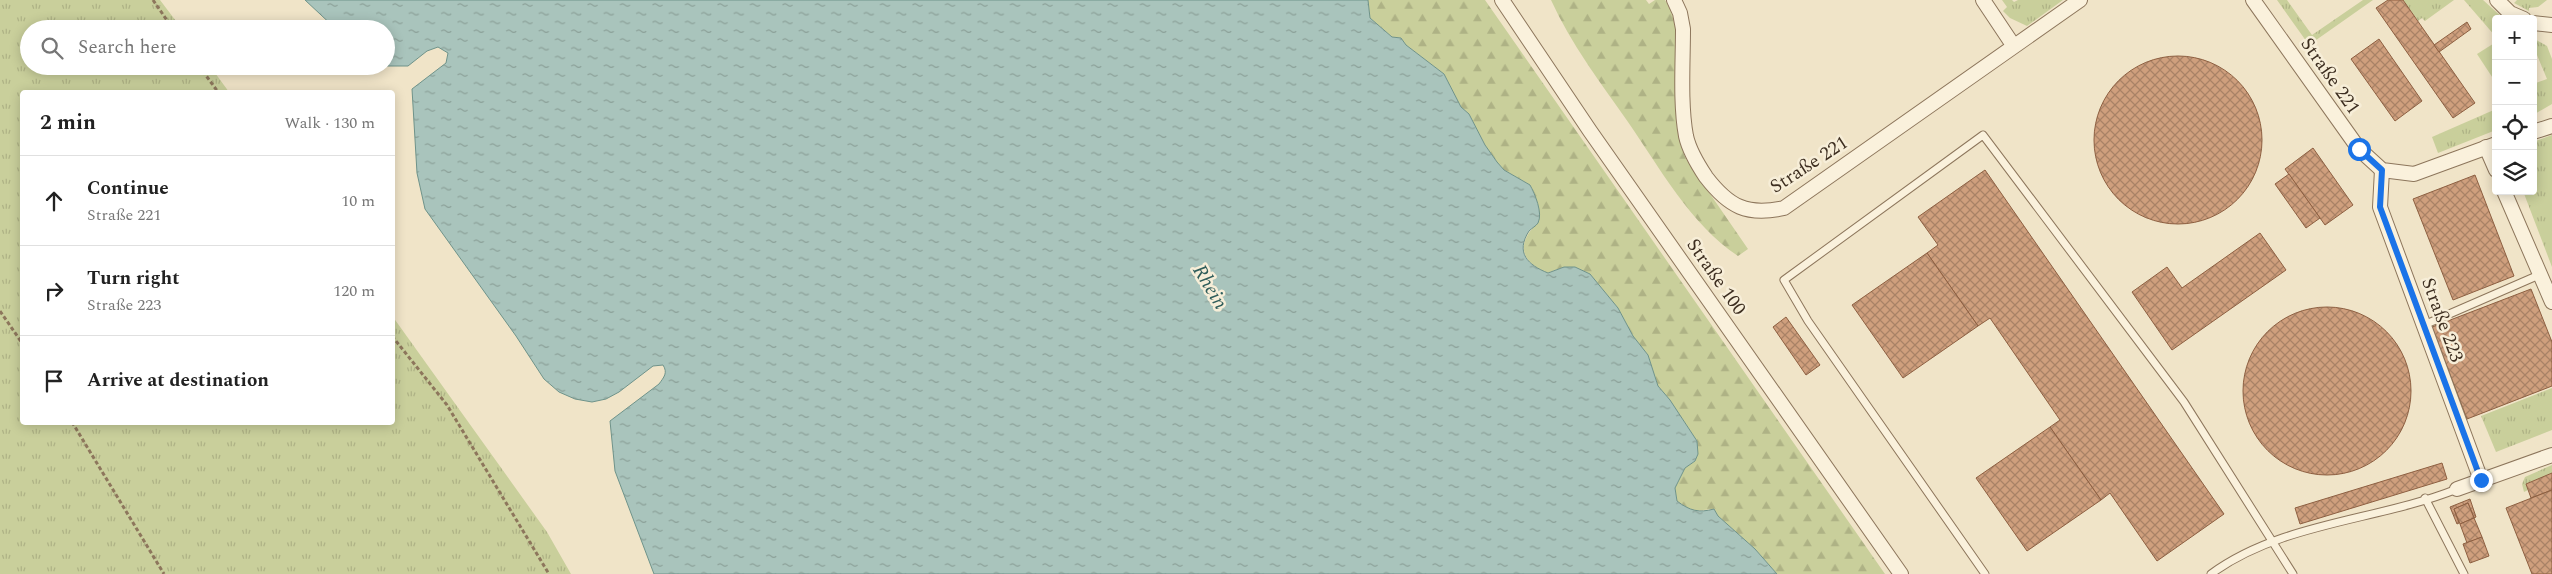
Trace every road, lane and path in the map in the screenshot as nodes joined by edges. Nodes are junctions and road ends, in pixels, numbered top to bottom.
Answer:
1 (154, 0) edge
2 (1502, 0) edge
3 (1674, 0) edge
4 (1983, 0) edge
5 (2080, 0) edge
6 (2253, 0) edge
7 (2497, 0) edge
8 (2515, 15) edge
9 (167, 20) edge
10 (2537, 23) edge
11 (2552, 25) edge
12 (2013, 45) junction
13 (206, 75) edge
14 (217, 90) edge
15 (2552, 126) edge
16 (2537, 131) edge
17 (2491, 146) edge
18 (2382, 170) junction
19 (2506, 195) edge
20 (2539, 274) junction
21 (2552, 302) edge
22 (0, 311) edge
23 (2424, 325) junction
24 (20, 340) edge
25 (395, 340) edge
26 (74, 425) edge
27 (2552, 455) edge
28 (2481, 480) junction
29 (2457, 489) joint
30 (2425, 498) junction
31 (2274, 541) junction
32 (164, 574) edge
33 (549, 574) edge
34 (1901, 574) edge
35 (1984, 574) edge
36 (2211, 574) edge
37 (2293, 574) edge
38 (2464, 574) edge

1 - 9 path
2 - 34 street, Straße 100
3 - 12 street, Straße 221
4 - 12 street
5 - 12 street, Straße 221
6 - 18 street, Straße 221
7 - 8 street
10 - 11 street
13 - 14 path
15 - 16 street
17 - 18 street
18 - 23 street, Straße 223
19 - 20 street
20 - 21 street
20 - 23 lane
22 - 24 path
23 - 28 street, Straße 223
25 - 33 path
26 - 32 path
27 - 28 street
28 - 29 street
29 - 30 lane
30 - 31 lane
30 - 38 lane
31 - 35 lane
31 - 36 lane
31 - 37 lane

